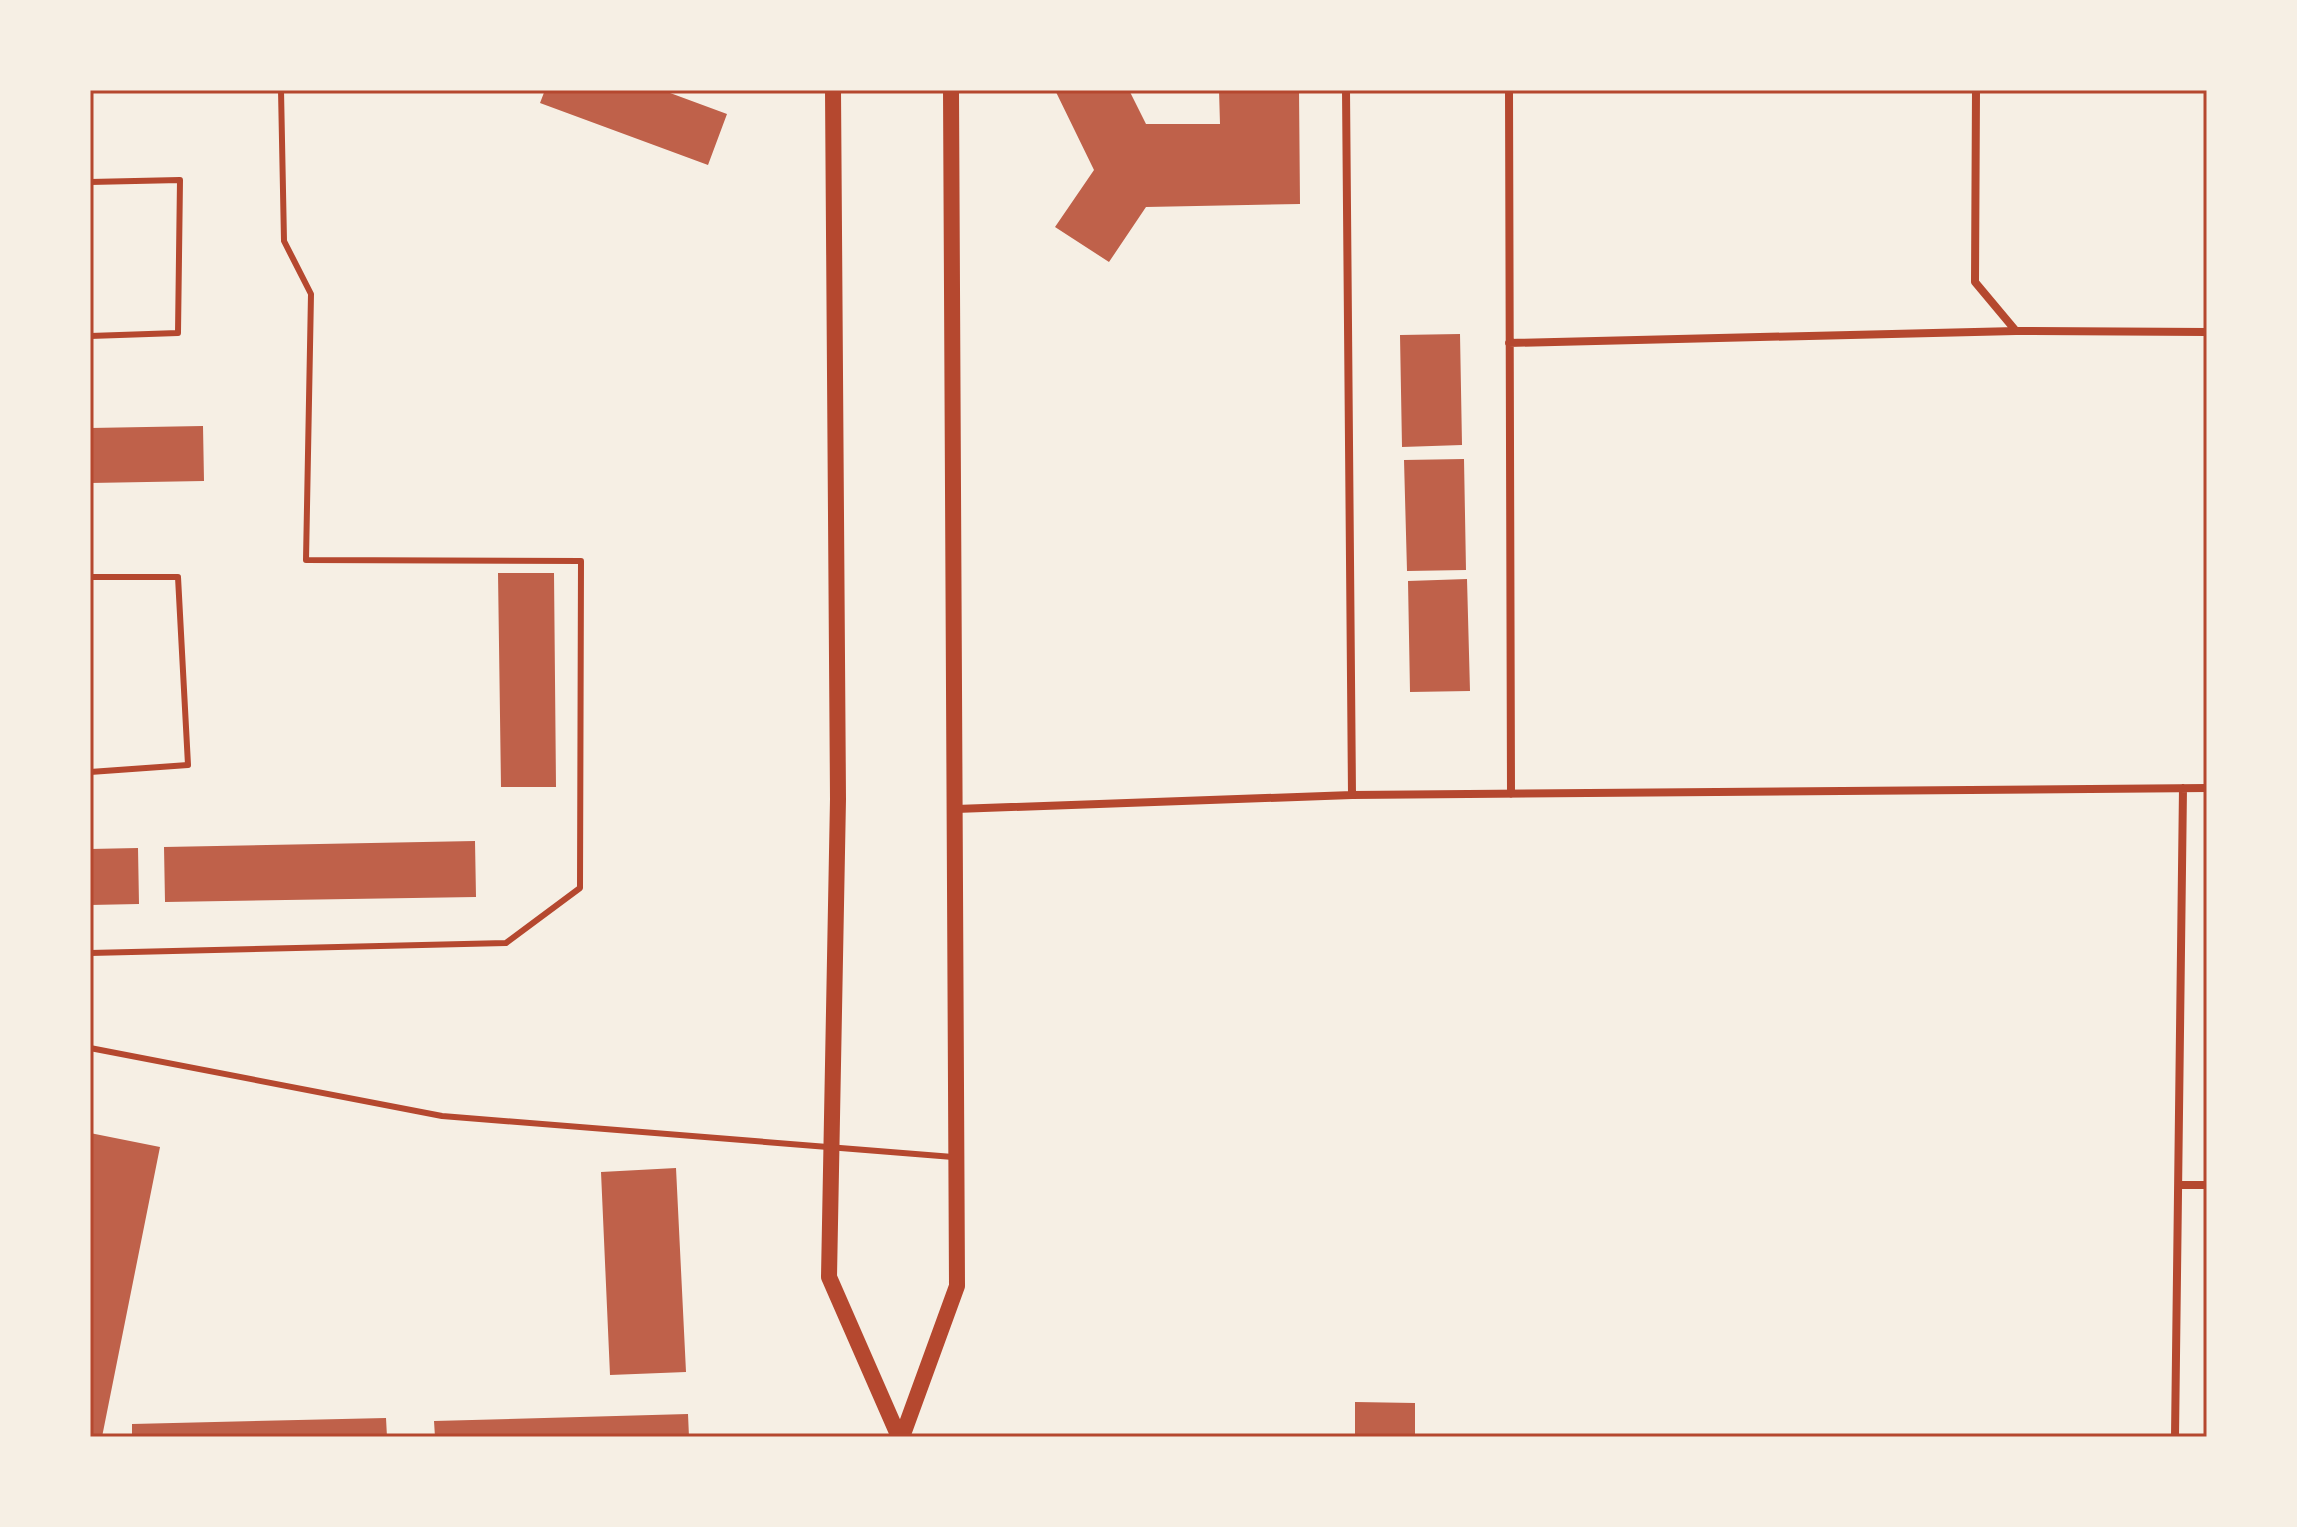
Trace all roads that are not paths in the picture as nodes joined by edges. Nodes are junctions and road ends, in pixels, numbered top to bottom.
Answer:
1 (281, 90) edge
2 (833, 90) edge
3 (951, 90) edge
4 (1346, 90) edge
5 (1509, 90) edge
6 (1976, 90) edge
7 (90, 182) edge
8 (2016, 331) junction
9 (2207, 332) edge
10 (90, 336) edge
11 (1509, 343) junction
12 (90, 577) edge
13 (90, 772) edge
14 (2183, 788) junction
15 (2207, 788) edge
16 (1511, 794) junction
17 (1352, 795) junction
18 (956, 809) junction
19 (90, 953) edge
20 (90, 1048) edge
21 (831, 1148) junction
22 (957, 1158) junction
23 (2179, 1185) junction
24 (2207, 1185) edge
25 (901, 1437) edge
26 (2175, 1437) edge

1 - 19 lane
2 - 21 main road
3 - 18 main road
4 - 17 street
5 - 11 street
6 - 8 street
7 - 10 lane
8 - 9 street
8 - 11 street
11 - 16 street
12 - 13 lane
14 - 15 street
14 - 16 street
14 - 23 street
16 - 17 street
17 - 18 street
18 - 22 main road
20 - 21 lane
21 - 22 lane
21 - 25 main road
22 - 25 main road
23 - 24 street
23 - 26 street

